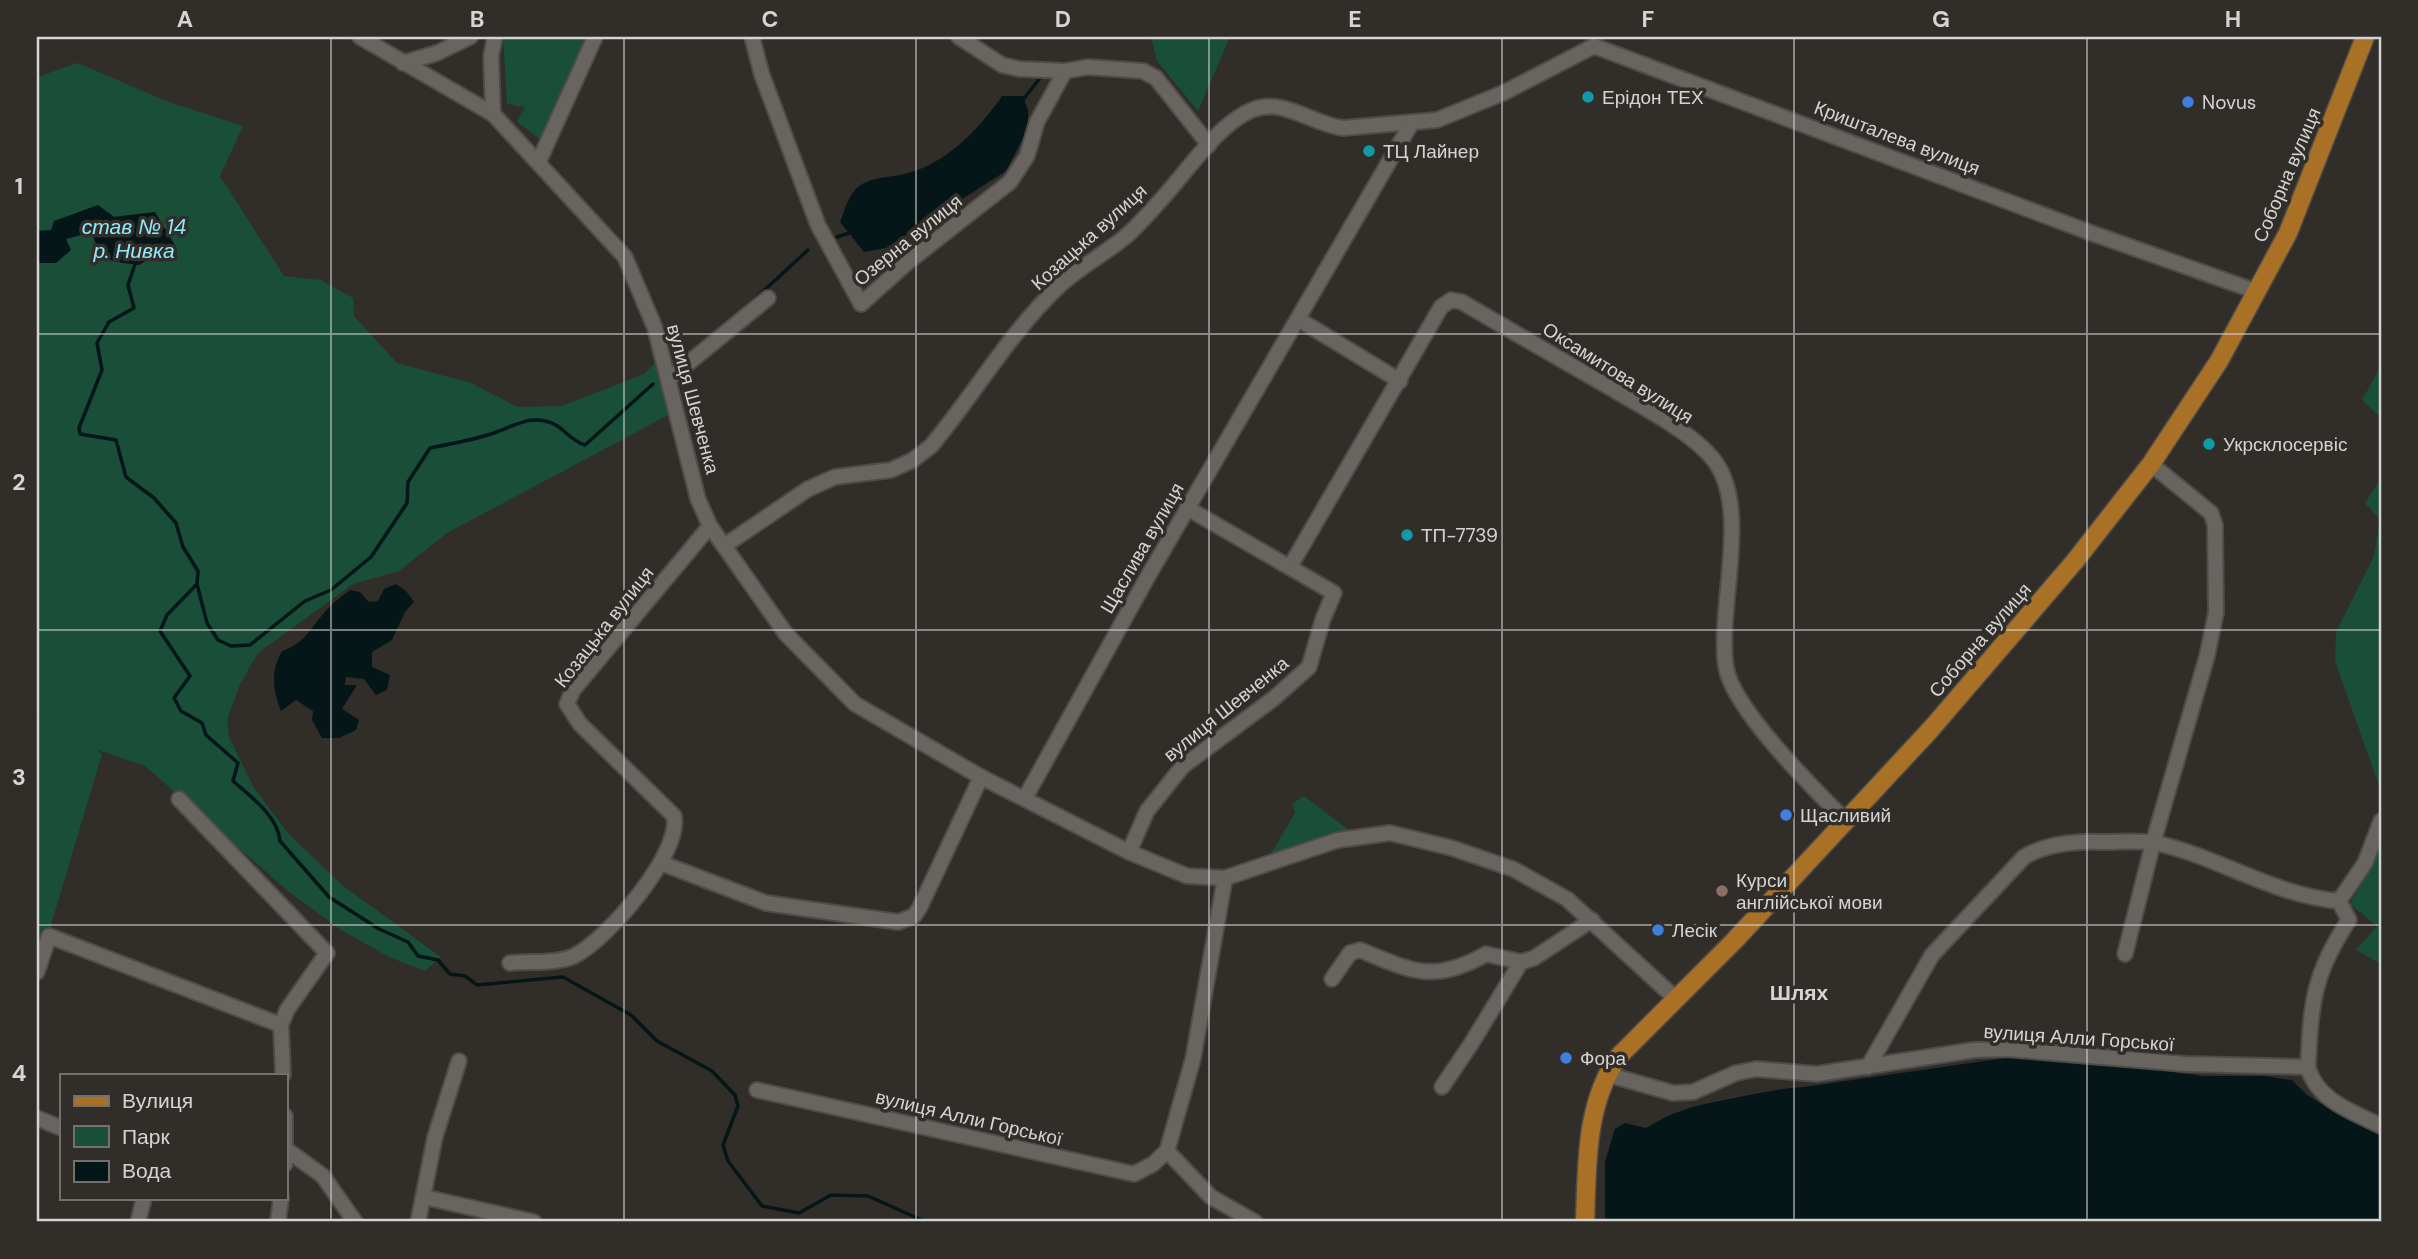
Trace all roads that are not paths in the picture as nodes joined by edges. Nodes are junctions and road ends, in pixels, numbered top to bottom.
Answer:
1 (360, 37) edge
2 (470, 37) edge
3 (495, 37) edge
4 (595, 37) edge
5 (752, 37) edge
6 (959, 37) edge
7 (2365, 37) edge
8 (1598, 41) edge
9 (403, 63) junction
10 (1065, 71) junction
11 (1527, 81) joint
12 (494, 114) junction
13 (1411, 124) junction
14 (1209, 145) junction
15 (539, 161) junction
16 (2258, 292) junction
17 (768, 298) dead end
18 (1298, 319) junction
19 (669, 379) junction
20 (1400, 381) junction
21 (2151, 464) junction
22 (1187, 508) junction
23 (710, 526) junction
24 (724, 546) junction
25 (1291, 565) junction
26 (981, 777) junction
27 (1025, 798) junction
28 (179, 799) dead end
29 (1845, 820) junction
30 (2381, 821) edge
31 (2153, 843) junction
32 (1129, 852) junction
33 (661, 863) junction
34 (1225, 878) junction
35 (2339, 901) junction
36 (1592, 920) junction
37 (2125, 954) dead end
38 (1521, 962) junction
39 (510, 963) dead end
40 (37, 972) edge
41 (1332, 979) dead end
42 (1675, 998) junction
43 (281, 1025) junction
44 (459, 1062) dead end
45 (1868, 1067) junction
46 (2308, 1067) junction
47 (283, 1074) edge
48 (1606, 1074) junction
49 (1441, 1087) dead end
50 (757, 1090) dead end
51 (37, 1118) edge
52 (2381, 1126) edge
53 (60, 1128) edge
54 (1167, 1152) junction
55 (287, 1157) edge
56 (424, 1197) junction
57 (144, 1200) edge
58 (281, 1200) edge
59 (1586, 1215) edge
60 (138, 1222) edge
61 (278, 1222) edge
62 (355, 1222) edge
63 (418, 1222) edge
64 (534, 1222) edge
65 (1255, 1222) edge

1 - 9 street, вулиця Шевченка
2 - 9 street
3 - 12 street
4 - 15 street
5 - 10 street, Озерна вулиця
6 - 10 street
7 - 16 main road, Соборна вулиця
8 - 11 street, Кришталева вулиця
8 - 16 street, Кришталева вулиця
9 - 12 street, вулиця Шевченка
10 - 14 street
11 - 13 street, Козацька вулиця
12 - 15 street, вулиця Шевченка
13 - 14 street, Козацька вулиця
13 - 18 street, Щаслива вулиця
14 - 24 street, Козацька вулиця
15 - 19 street, вулиця Шевченка
16 - 21 main road, Соборна вулиця
17 - 19 street
18 - 20 street
18 - 22 street, Щаслива вулиця
19 - 23 street, вулиця Шевченка
20 - 25 street, Оксамитова вулиця
20 - 29 street, Оксамитова вулиця
21 - 29 main road, Соборна вулиця
21 - 31 street
22 - 25 street, вулиця Шевченка
22 - 27 street, Щаслива вулиця
23 - 24 street, вулиця Шевченка
23 - 33 street, Козацька вулиця
24 - 26 street, вулиця Шевченка
25 - 32 street, вулиця Шевченка
26 - 27 street, вулиця Шевченка
26 - 33 street
27 - 32 street, вулиця Шевченка
28 - 43 street
29 - 42 main road, Соборна вулиця
30 - 35 street
31 - 35 street
31 - 37 street
31 - 45 street
32 - 34 street, вулиця Шевченка
33 - 39 street, Козацька вулиця
34 - 36 street, вулиця Шевченка
34 - 54 street
35 - 46 street
36 - 38 street
36 - 42 street, вулиця Шевченка
38 - 41 street
38 - 49 street
40 - 43 street
42 - 48 main road, Соборна вулиця
43 - 47 street
44 - 56 street
45 - 46 street, вулиця Алли Горської
45 - 48 street, вулиця Алли Горської
46 - 52 street
48 - 59 main road, Соборна вулиця
50 - 54 street, вулиця Алли Горської
51 - 53 street
54 - 65 street
55 - 62 street
56 - 63 street
56 - 64 street
57 - 60 street
58 - 61 street

